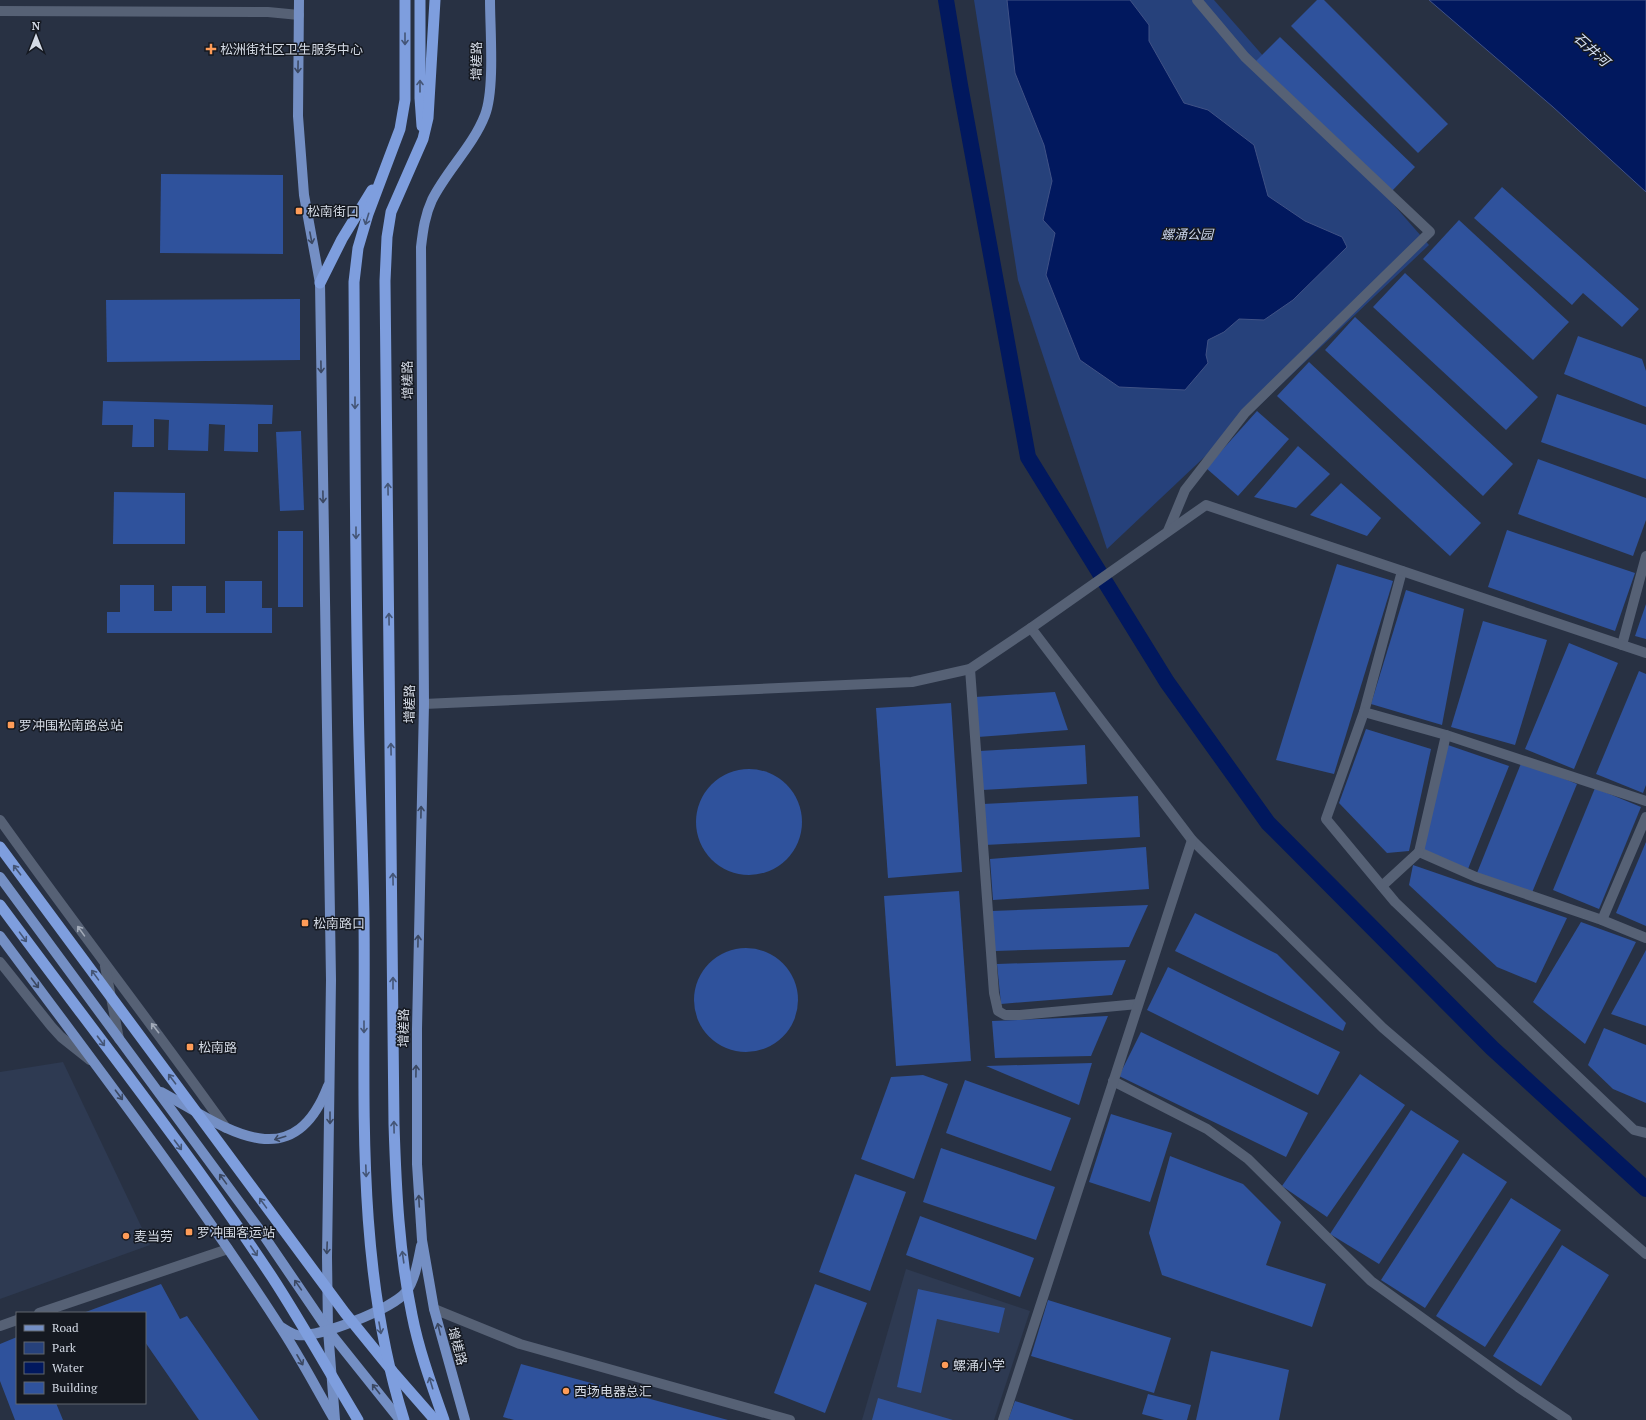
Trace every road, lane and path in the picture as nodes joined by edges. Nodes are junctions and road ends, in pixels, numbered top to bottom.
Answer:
1 (299, 0) edge
2 (405, 0) edge
3 (420, 0) edge
4 (435, 0) edge
5 (490, 0) edge
6 (1197, 0) edge
7 (0, 11) edge
8 (299, 15) junction
9 (423, 139) junction
10 (387, 166) junction
11 (320, 282) junction
12 (1168, 531) junction
13 (1646, 556) edge
14 (1402, 571) junction
15 (1031, 628) junction
16 (1622, 645) junction
17 (1646, 653) edge
18 (970, 669) junction
19 (424, 704) junction
20 (1364, 712) junction
21 (1446, 735) junction
22 (1646, 802) edge
23 (1646, 817) edge
24 (0, 820) edge
25 (1192, 840) junction
26 (0, 847) edge
27 (1419, 852) junction
28 (0, 877) edge
29 (1382, 886) junction
30 (0, 905) edge
31 (1602, 920) junction
32 (2, 938) edge
33 (1646, 938) edge
34 (0, 962) edge
35 (104, 963) junction
36 (1138, 1004) junction
37 (119, 1039) junction
38 (95, 1063) junction
39 (330, 1079) junction
40 (1113, 1081) junction
41 (158, 1090) junction
42 (226, 1128) junction
43 (1646, 1133) edge
44 (422, 1240) junction
45 (228, 1249) junction
46 (1646, 1254) edge
47 (434, 1309) junction
48 (42, 1312) edge
49 (16, 1320) edge
50 (0, 1326) edge
51 (280, 1326) junction
52 (328, 1330) junction
53 (335, 1420) edge
54 (358, 1420) edge
55 (400, 1420) edge
56 (404, 1420) edge
57 (434, 1420) edge
58 (444, 1420) edge
59 (465, 1420) edge
60 (790, 1420) edge
61 (1003, 1420) edge
62 (1567, 1420) edge

1 - 8 main road
2 -> 10 highway
9 -> 3 highway
4 - 9 highway, 增槎路
5 - 19 main road, 增槎路
6 - 12 street
7 - 8 street
8 -> 11 main road
58 -> 9 highway, 增槎路
10 - 11 highway
10 -> 56 highway
11 -> 39 main road
12 - 14 street
12 - 15 street
13 - 16 street
14 - 16 street
14 - 20 street
15 - 18 street
15 - 25 street
16 - 17 street
18 - 19 street
18 - 36 street
44 -> 19 main road, 增槎路
20 - 21 street
20 - 29 street
21 - 22 street
21 - 27 street
23 - 31 street
35 -> 24 street
25 - 36 street
25 - 46 street
57 -> 26 highway
27 - 29 street
27 - 31 street
28 - 37 main road
29 - 43 street
30 -> 54 highway
31 - 33 street
32 -> 38 main road
34 - 38 street
35 - 37 street
42 -> 35 street
36 - 40 street
37 - 41 main road
38 -> 45 main road
39 -> 42 main road
39 -> 52 main road
40 - 61 street
40 - 62 street
41 - 42 main road
52 -> 41 main road
44 - 47 main road, 增槎路
44 - 52 main road
45 - 48 street
45 - 51 main road
59 -> 47 main road, 增槎路
47 - 60 street
49 - 50 street
51 - 52 main road
51 -> 53 main road
52 - 53 main road
55 -> 52 main road

